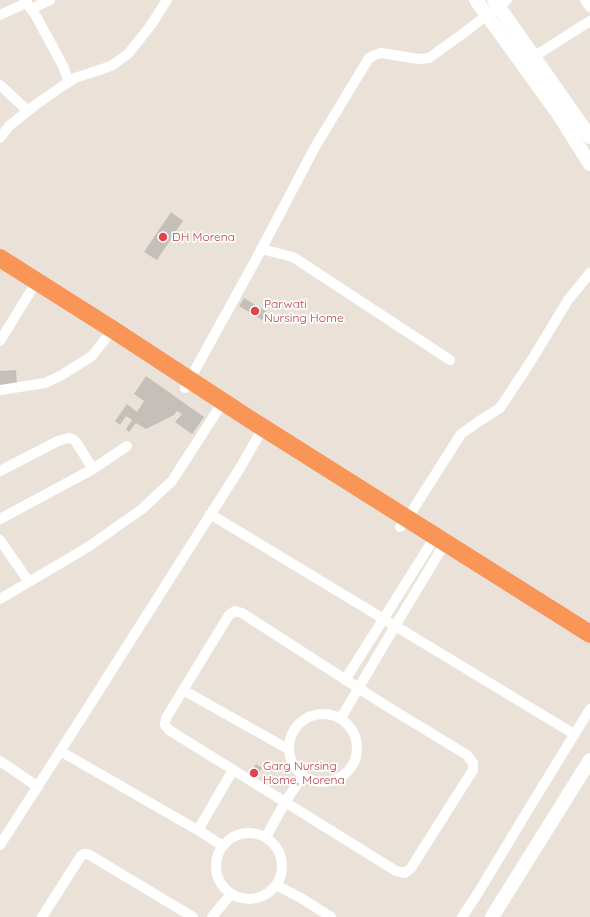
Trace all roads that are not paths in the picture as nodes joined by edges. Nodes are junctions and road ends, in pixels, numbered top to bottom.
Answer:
1 (50, 0) edge
2 (167, 0) edge
3 (476, 0) edge
4 (585, 0) edge
5 (500, 2) edge
6 (27, 4) edge
7 (590, 7) edge
8 (0, 15) edge
9 (486, 16) junction
10 (590, 21) edge
11 (535, 56) junction
12 (69, 82) junction
13 (0, 85) edge
14 (28, 111) junction
15 (590, 136) edge
16 (0, 138) edge
17 (590, 164) edge
18 (261, 249) junction
19 (0, 258) edge
20 (0, 269) edge
21 (590, 274) edge
22 (35, 286) junction
23 (110, 333) junction
24 (0, 341) edge
25 (450, 360) dead end
26 (188, 384) junction
27 (0, 390) edge
28 (220, 406) junction
29 (261, 432) junction
30 (127, 446) dead end
31 (92, 469) junction
32 (0, 471) edge
33 (210, 514) junction
34 (0, 519) edge
35 (403, 523) junction
36 (0, 540) edge
37 (438, 544) junction
38 (29, 582) junction
39 (0, 599) edge
40 (384, 619) junction
41 (395, 626) junction
42 (590, 634) edge
43 (590, 644) edge
44 (345, 680) junction
45 (359, 688) junction
46 (183, 690) junction
47 (590, 709) edge
48 (341, 718) junction
49 (574, 734) junction
50 (288, 749) junction
51 (60, 751) junction
52 (590, 760) edge
53 (0, 761) edge
54 (233, 770) junction
55 (302, 777) junction
56 (38, 786) junction
57 (285, 802) junction
58 (272, 826) junction
59 (198, 830) junction
60 (252, 832) junction
61 (266, 837) junction
62 (0, 845) edge
63 (222, 846) junction
64 (276, 885) junction
65 (231, 894) junction
66 (42, 917) edge
67 (193, 917) edge
68 (212, 917) edge
69 (331, 917) edge
70 (462, 917) edge
71 (492, 917) edge

1 - 6 street
2 - 12 street
3 - 9 street
4 - 7 street
5 - 9 street
5 - 11 street
6 - 8 street
6 - 12 street
9 - 17 street
9 - 18 street
10 - 11 street
11 - 15 street
12 - 14 street
13 - 14 street
14 - 16 street
18 - 25 street
18 - 26 street
19 - 22 highway
20 - 22 highway
21 - 35 street
22 - 23 highway
22 - 24 street
23 - 26 highway
23 - 27 street
26 - 28 highway
28 - 29 highway
28 - 38 street
29 - 33 street
29 - 35 highway
30 - 31 street
31 - 32 street
31 - 34 street
33 - 40 street
33 - 51 street
35 - 37 highway
36 - 38 street
37 - 40 street
37 - 41 street
37 - 42 highway
37 - 43 highway
38 - 39 street
40 - 41 street
40 - 44 street
41 - 45 street
41 - 49 street
44 - 45 street
44 - 46 street
45 - 48 street
45 - 57 street
46 - 50 street
46 - 54 street
47 - 49 street
48 - 50 street
48 - 55 street
49 - 70 street
50 - 55 street
51 - 56 street
51 - 59 street
52 - 71 street
53 - 56 street
54 - 57 street
54 - 59 street
55 - 57 street
56 - 62 street
57 - 58 street
58 - 60 street
58 - 61 street
59 - 63 street
60 - 61 street
60 - 63 street
61 - 64 street
63 - 65 street
64 - 65 street
64 - 69 street
65 - 68 street
66 - 67 street

